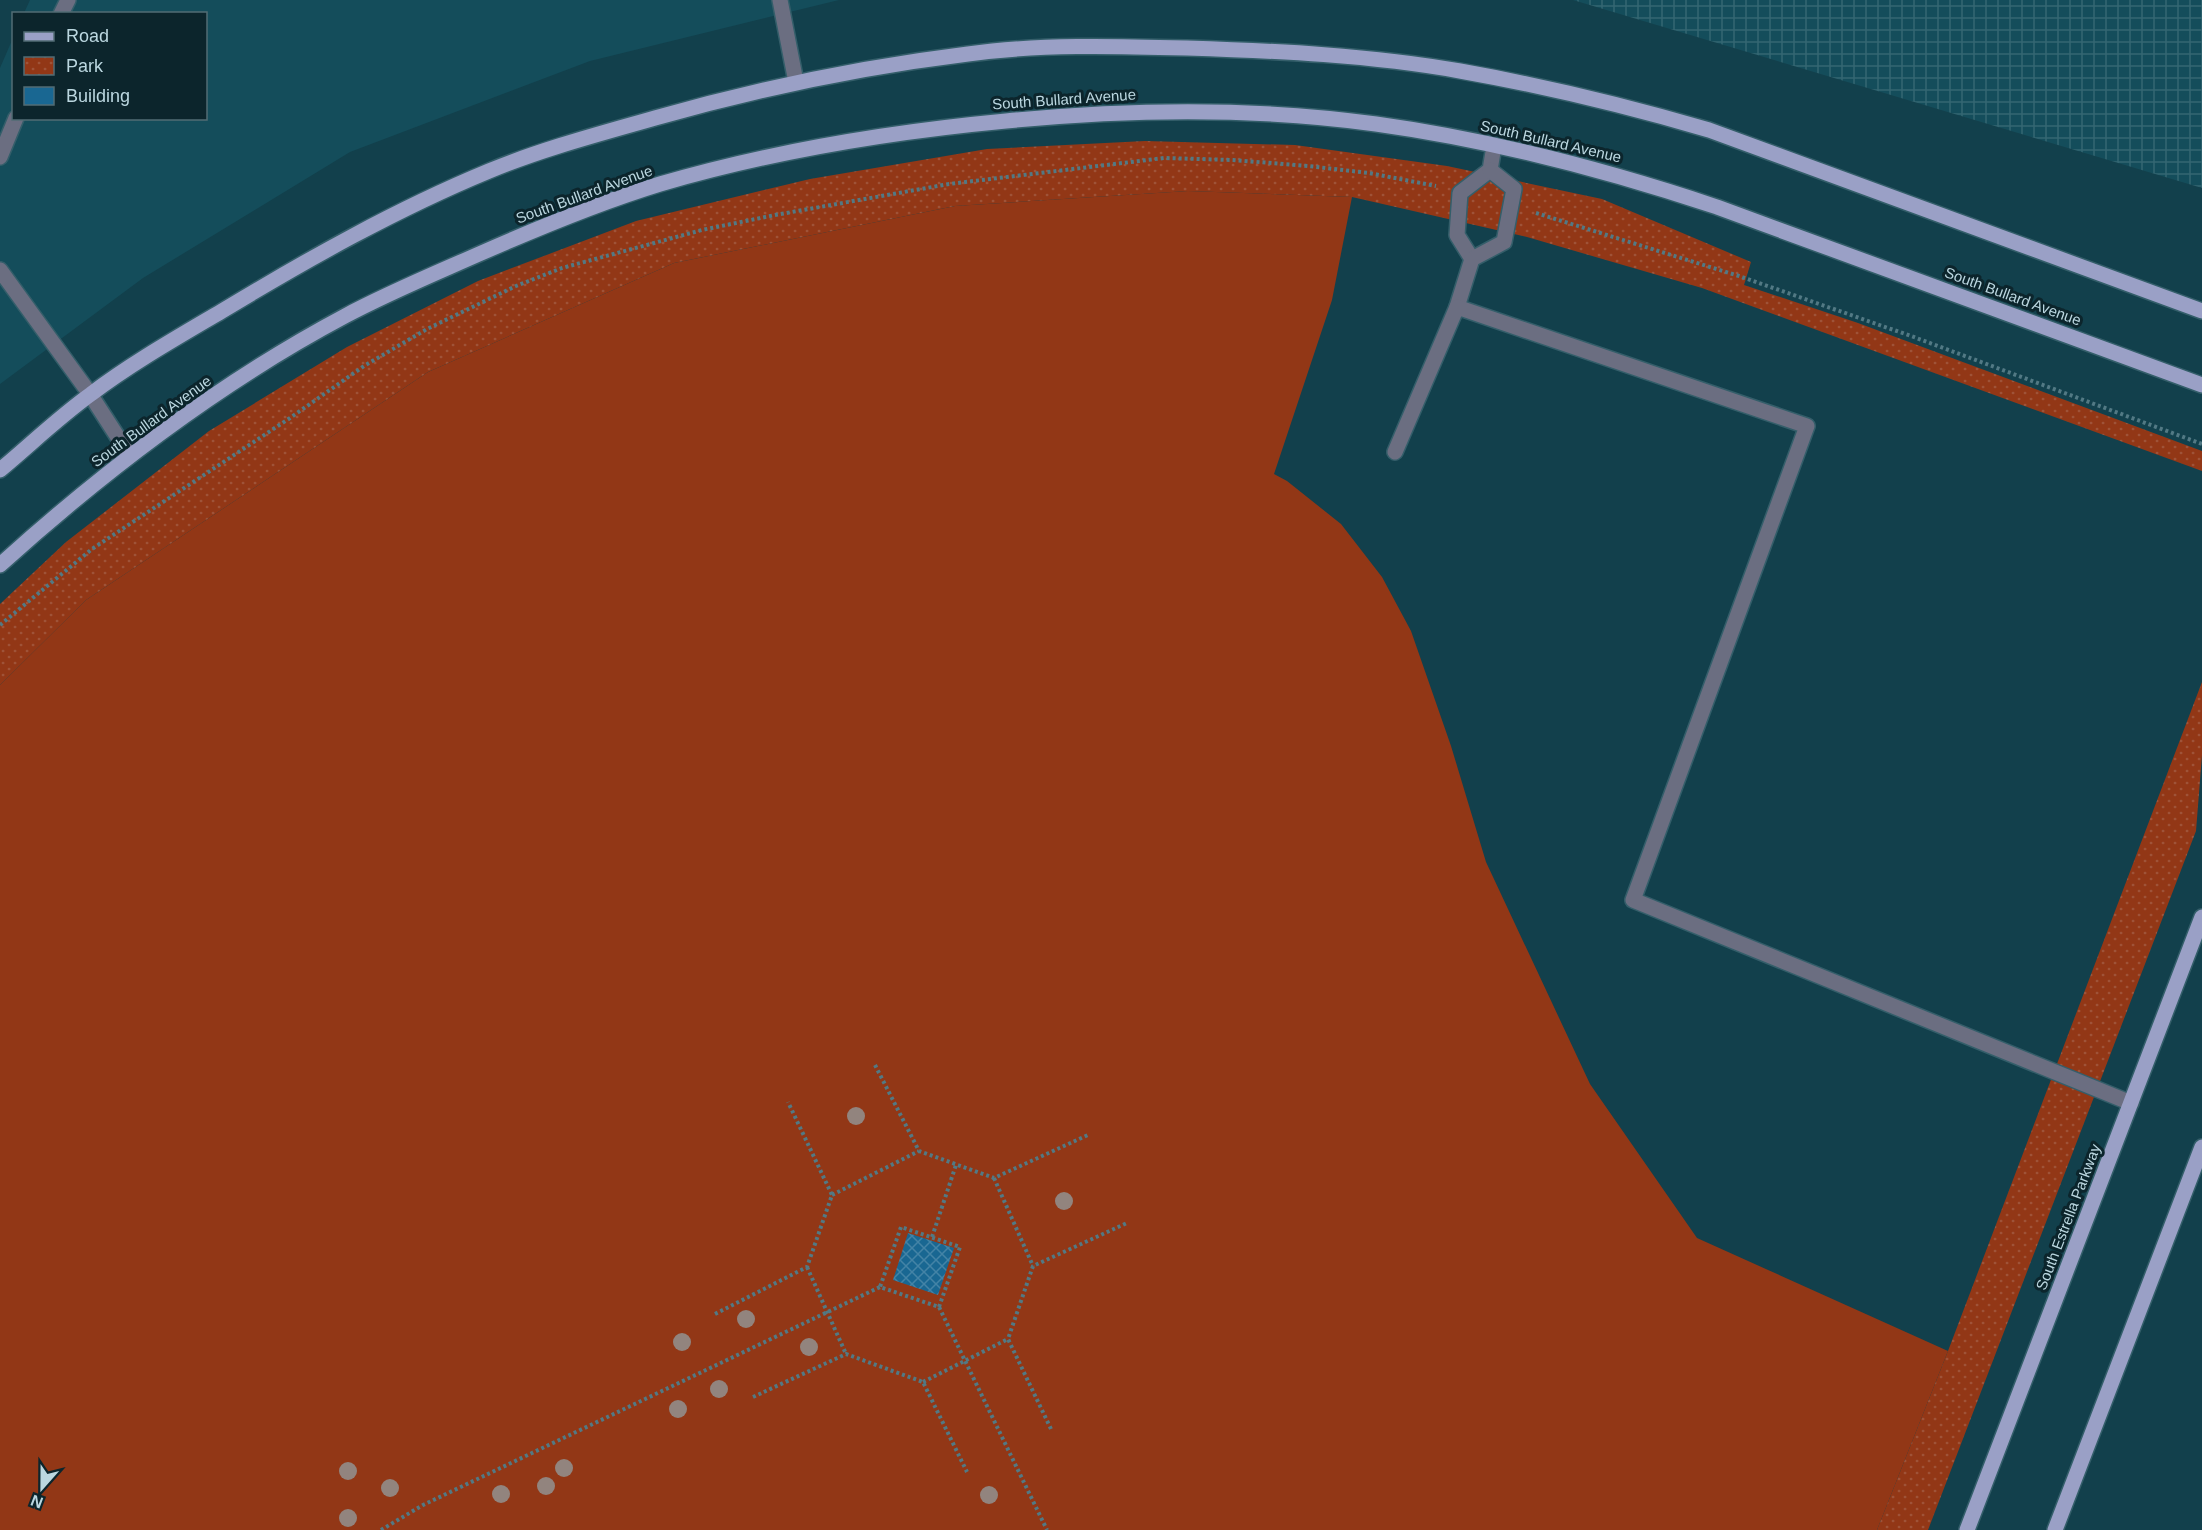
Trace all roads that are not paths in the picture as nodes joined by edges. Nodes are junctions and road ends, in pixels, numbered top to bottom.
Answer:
1 (780, 0) edge
2 (796, 82) junction
3 (15, 120) edge
4 (1494, 146) junction
5 (0, 157) edge
6 (1490, 170) junction
7 (1473, 259) junction
8 (0, 270) edge
9 (1457, 307) junction
10 (2202, 311) edge
11 (2202, 385) edge
12 (90, 394) junction
13 (1395, 452) dead end
14 (130, 456) junction
15 (0, 470) edge
16 (0, 565) edge
17 (2202, 917) edge
18 (2131, 1103) junction
19 (2202, 1147) edge
20 (1967, 1530) edge
21 (2055, 1530) edge

1 - 2 lane
2 - 10 main road
2 - 12 main road
3 - 5 lane
4 - 6 lane
4 - 11 main road, South Bullard Avenue
4 - 14 main road, South Bullard Avenue
6 - 7 lane
6 - 7 lane
7 - 9 lane
8 - 12 lane
9 - 13 lane
9 - 18 lane
12 - 14 lane
12 - 15 main road
14 - 16 main road, South Bullard Avenue
17 - 18 main road, South Estrella Parkway
18 - 20 main road, South Estrella Parkway
19 - 21 main road

